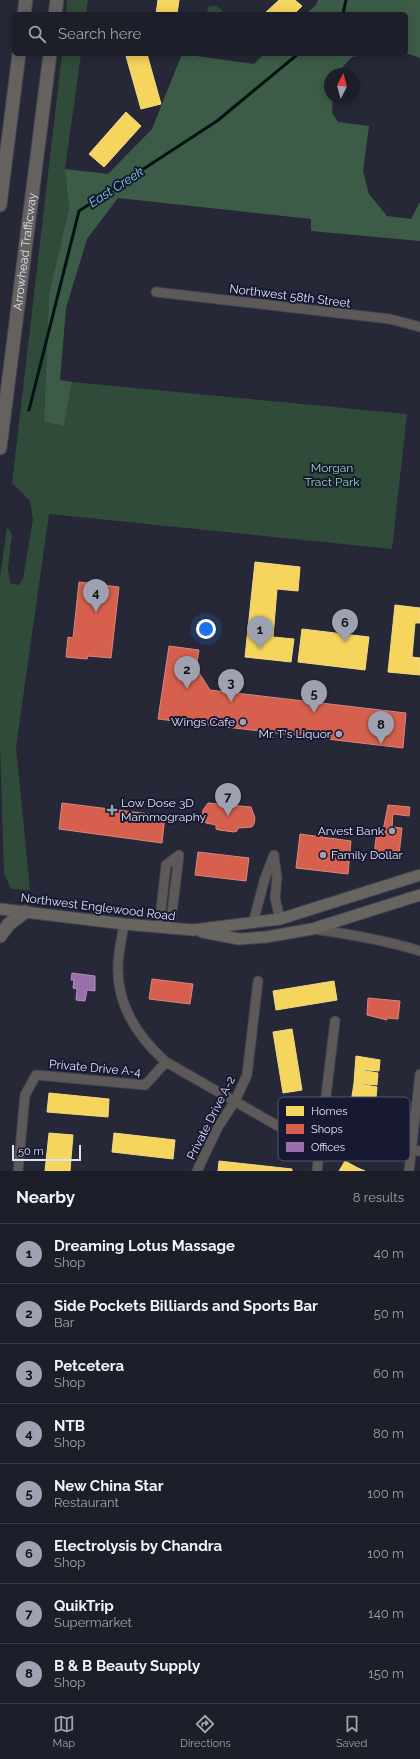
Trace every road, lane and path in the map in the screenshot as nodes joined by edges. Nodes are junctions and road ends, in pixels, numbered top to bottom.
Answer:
1 (26, 0) edge
2 (57, 0) edge
3 (24, 12) edge
4 (55, 12) edge
5 (19, 56) edge
6 (50, 56) edge
7 (0, 205) edge
8 (156, 292) dead end
9 (420, 327) edge
10 (0, 448) edge
11 (420, 875) edge
12 (420, 895) edge
13 (0, 908) edge
14 (25, 912) junction
15 (280, 919) junction
16 (253, 923) junction
17 (124, 924) junction
18 (158, 927) junction
19 (170, 929) junction
20 (312, 929) junction
21 (194, 930) junction
22 (0, 936) edge
23 (420, 952) edge
24 (258, 981) dead end
25 (335, 1021) dead end
26 (166, 1062) junction
27 (420, 1074) edge
28 (326, 1097) edge
29 (235, 1101) junction
30 (278, 1126) edge
31 (416, 1151) edge
32 (318, 1161) edge
33 (18, 1171) edge
34 (197, 1171) edge
35 (317, 1171) edge
36 (409, 1171) edge

1 - 3 highway
2 - 4 highway
5 - 7 highway
6 - 10 highway, Arrowhead Trafficway
8 - 9 street, Northwest 58th Street
11 - 15 main road, Northwest Englewood Road
12 - 20 main road, Northwest Englewood Road
13 - 14 main road, Northwest Englewood Road
14 - 17 main road, Northwest Englewood Road
14 - 22 highway
15 - 16 main road, Northwest Englewood Road
15 - 16 street
16 - 21 main road, Northwest Englewood Road
17 - 18 main road, Northwest Englewood Road
17 - 26 street
18 - 19 main road, Northwest Englewood Road
18 - 19 street
19 - 21 main road, Northwest Englewood Road
20 - 21 main road, Northwest Englewood Road
20 - 23 street
24 - 29 street, Private Drive A-2
25 - 28 street
26 - 29 street
26 - 33 street, Private Drive A-4
27 - 31 street
29 - 30 street
29 - 34 street, Private Drive A-2
31 - 36 street
32 - 35 street

